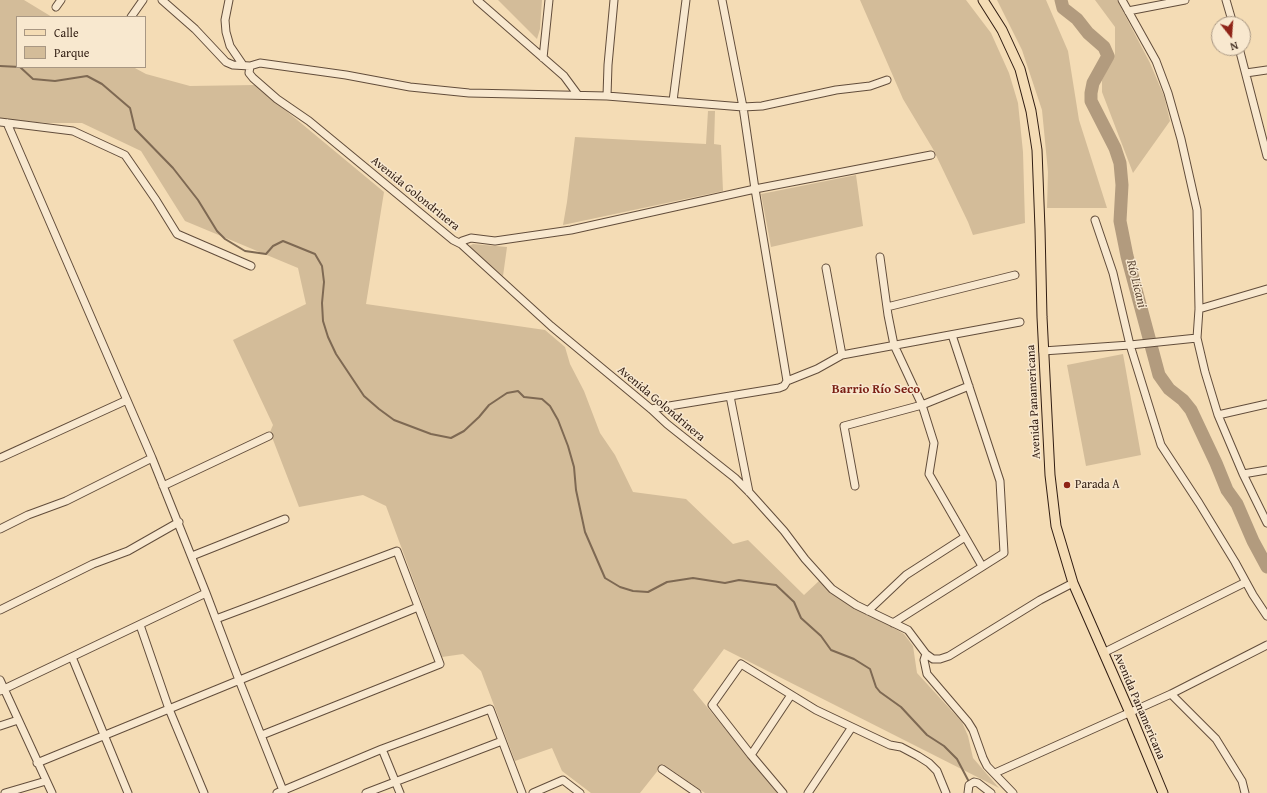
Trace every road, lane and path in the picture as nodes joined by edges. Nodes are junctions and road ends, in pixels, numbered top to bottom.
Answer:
1 (61, 0) edge
2 (143, 0) edge
3 (162, 0) edge
4 (229, 0) edge
5 (477, 0) edge
6 (549, 0) edge
7 (614, 0) edge
8 (686, 0) edge
9 (722, 0) edge
10 (983, 0) edge
11 (1122, 0) edge
12 (1186, 0) edge
13 (1226, 0) edge
14 (56, 7) dead end
15 (1128, 11) junction
16 (132, 16) edge
17 (1231, 16) edge
18 (1241, 56) edge
19 (543, 58) junction
20 (246, 66) junction
21 (1267, 70) edge
22 (1246, 73) junction
23 (887, 80) dead end
24 (578, 95) junction
25 (607, 96) junction
26 (672, 101) junction
27 (743, 107) junction
28 (3, 122) edge
29 (1266, 144) edge
30 (931, 156) dead end
31 (1267, 156) edge
32 (755, 189) junction
33 (1095, 220) dead end
34 (461, 244) junction
35 (880, 257) dead end
36 (251, 266) dead end
37 (826, 268) dead end
38 (1015, 275) dead end
39 (1267, 289) edge
40 (887, 307) junction
41 (1199, 309) junction
42 (1020, 322) dead end
43 (952, 335) junction
44 (1197, 338) junction
45 (894, 345) junction
46 (1130, 345) junction
47 (1044, 351) junction
48 (842, 356) junction
49 (787, 381) junction
50 (969, 386) junction
51 (730, 396) junction
52 (127, 400) junction
53 (1267, 404) edge
54 (922, 405) junction
55 (651, 409) junction
56 (1218, 415) junction
57 (268, 436) dead end
58 (0, 458) edge
59 (152, 458) junction
60 (1267, 470) edge
61 (1243, 474) junction
62 (164, 486) junction
63 (855, 486) dead end
64 (749, 492) junction
65 (285, 519) dead end
66 (179, 522) junction
67 (1267, 523) edge
68 (0, 529) edge
69 (964, 537) junction
70 (192, 556) junction
71 (982, 566) junction
72 (1246, 582) junction
73 (1073, 584) junction
74 (206, 593) junction
75 (418, 607) junction
76 (0, 610) edge
77 (868, 611) junction
78 (1267, 616) edge
79 (216, 619) junction
80 (893, 623) junction
81 (140, 625) junction
82 (1267, 645) edge
83 (1103, 653) junction
84 (926, 654) junction
85 (72, 657) junction
86 (0, 680) edge
87 (239, 680) junction
88 (2, 690) edge
89 (1171, 694) junction
90 (791, 695) junction
91 (169, 709) junction
92 (1130, 713) junction
93 (18, 720) junction
94 (0, 726) edge
95 (852, 727) junction
96 (262, 735) junction
97 (104, 736) junction
98 (502, 741) junction
99 (382, 748) junction
100 (750, 755) junction
101 (37, 763) junction
102 (662, 770) dead end
103 (995, 773) junction
104 (46, 781) junction
105 (395, 781) junction
106 (281, 792) edge
107 (5, 793) edge
108 (52, 793) edge
109 (128, 793) edge
110 (204, 793) edge
111 (366, 793) edge
112 (400, 793) edge
113 (522, 793) edge
114 (533, 793) edge
115 (580, 793) edge
116 (697, 793) edge
117 (783, 793) edge
118 (808, 793) edge
119 (946, 793) edge
120 (968, 793) edge
121 (991, 793) edge
122 (1013, 793) edge
123 (1163, 793) edge
124 (1245, 793) edge

1 - 14 street
2 - 16 street
3 - 20 street
4 - 20 street, Avenida Golondrinera
5 - 19 street
6 - 19 street
7 - 25 street
8 - 26 street
9 - 27 street
10 - 47 main road, Avenida Panamericana
11 - 15 street
12 - 15 street
13 - 17 street
15 - 41 street
18 - 22 street
19 - 24 street
20 - 24 street
20 - 34 street, Avenida Golondrinera
21 - 22 street
22 - 29 street
23 - 27 street
24 - 25 street
25 - 26 street
26 - 27 street
27 - 32 street
28 - 36 street
28 - 52 street
29 - 31 street
30 - 32 street
32 - 34 street
32 - 49 street
33 - 46 street
34 - 55 street, Avenida Golondrinera
35 - 40 street
37 - 48 street
38 - 40 street
39 - 41 street
40 - 45 street
41 - 44 street
42 - 43 street
43 - 45 street
43 - 50 street
44 - 46 street
44 - 56 street
45 - 48 street
45 - 54 street
46 - 47 street
46 - 72 street
47 - 73 main road, Avenida Panamericana
48 - 49 street
49 - 51 street
50 - 54 street
50 - 71 street
51 - 55 street
51 - 64 street
52 - 58 street
52 - 59 street
53 - 56 street
54 - 63 street
54 - 69 street
55 - 64 street, Avenida Golondrinera
56 - 61 street
57 - 62 street
59 - 62 street
59 - 68 street
60 - 61 street
61 - 67 street
62 - 66 street
64 - 77 street, Avenida Golondrinera
65 - 70 street
66 - 70 street
66 - 76 street
69 - 71 street
69 - 77 street
70 - 74 street
71 - 80 street
72 - 78 street
72 - 83 street
73 - 83 main road, Avenida Panamericana
73 - 84 street
74 - 79 street
74 - 81 street
75 - 79 street
75 - 87 street
75 - 96 street
77 - 80 street, Avenida Golondrinera
79 - 87 street
80 - 84 street, Avenida Golondrinera
81 - 85 street
81 - 91 street
82 - 89 street
83 - 92 main road, Avenida Panamericana
84 - 103 street
85 - 88 street
85 - 97 street
86 - 88 street
87 - 91 street
87 - 96 street
88 - 93 street
89 - 92 street
89 - 124 street
90 - 95 street
90 - 100 street
90 - 100 street
91 - 97 street
91 - 110 street
92 - 103 street
92 - 123 main road, Avenida Panamericana
93 - 94 street
93 - 101 street
95 - 118 street
95 - 119 street
96 - 106 street
97 - 101 street
97 - 109 street
98 - 99 street
98 - 105 street
98 - 113 street
99 - 105 street
99 - 106 street
100 - 117 street
101 - 104 street
102 - 116 street
103 - 122 street
104 - 107 street
104 - 108 street
105 - 111 street
105 - 112 street
114 - 115 street
120 - 121 street

